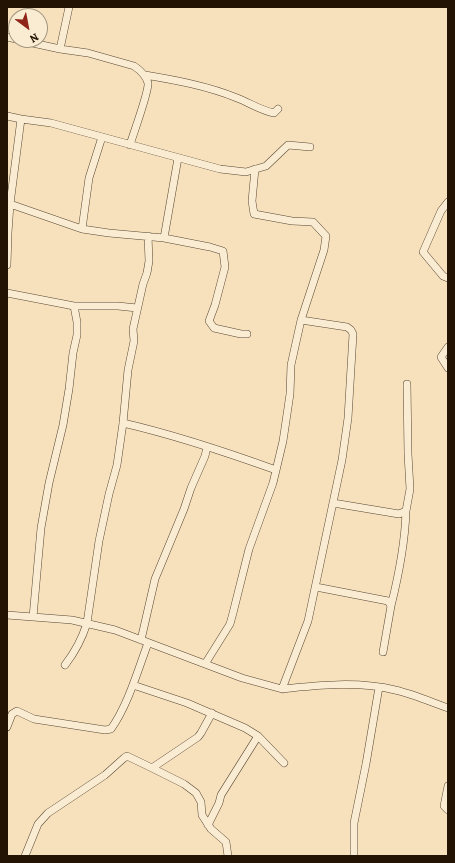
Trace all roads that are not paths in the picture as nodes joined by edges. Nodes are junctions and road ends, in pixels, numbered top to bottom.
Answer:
1 (69, 7) edge
2 (48, 46) edge
3 (60, 49) junction
4 (145, 75) junction
5 (278, 109) dead end
6 (7, 116) edge
7 (21, 119) junction
8 (102, 138) junction
9 (130, 145) junction
10 (310, 147) dead end
11 (178, 158) junction
12 (255, 169) junction
13 (448, 202) edge
14 (10, 204) junction
15 (82, 229) junction
16 (148, 236) junction
17 (164, 238) junction
18 (7, 265) edge
19 (448, 278) edge
20 (7, 293) edge
21 (74, 306) junction
22 (137, 308) junction
23 (301, 320) junction
24 (247, 334) dead end
25 (448, 347) edge
26 (448, 368) edge
27 (407, 384) dead end
28 (123, 423) junction
29 (207, 447) junction
30 (276, 470) junction
31 (333, 503) junction
32 (406, 511) junction
33 (316, 587) junction
34 (391, 606) junction
35 (7, 615) edge
36 (33, 617) junction
37 (87, 623) junction
38 (141, 640) junction
39 (148, 643) junction
40 (383, 652) dead end
41 (206, 664) junction
42 (65, 666) dead end
43 (133, 685) junction
44 (379, 687) junction
45 (282, 689) junction
46 (448, 708) edge
47 (212, 713) junction
48 (7, 727) edge
49 (258, 736) junction
50 (284, 762) dead end
51 (152, 768) junction
52 (448, 786) edge
53 (448, 810) edge
54 (208, 825) junction
55 (25, 856) edge
56 (228, 856) edge
57 (354, 856) edge

1 - 3 street
2 - 3 street
3 - 4 street
4 - 5 street
4 - 9 street
6 - 7 street
7 - 8 street
7 - 14 street
8 - 9 street
8 - 15 street
9 - 11 street
10 - 12 street
11 - 12 street
11 - 17 street
12 - 23 street
13 - 19 street
14 - 15 street
14 - 18 street
15 - 16 street
16 - 17 street
16 - 22 street
17 - 24 street
20 - 21 street
21 - 22 street
21 - 36 street
22 - 28 street
23 - 30 street
23 - 31 street
25 - 26 street
27 - 32 street
28 - 29 street
28 - 37 street
29 - 30 street
29 - 38 street
30 - 41 street
31 - 32 street
31 - 33 street
32 - 34 street
33 - 34 street
33 - 45 street
34 - 40 street
35 - 36 street
36 - 37 street
37 - 38 street
37 - 42 street
38 - 39 street
39 - 41 street
39 - 43 street
41 - 45 street
43 - 47 street
43 - 48 street
44 - 45 street
44 - 46 street
44 - 57 street
47 - 49 street
47 - 51 street
49 - 50 street
49 - 54 street
51 - 54 street
51 - 55 street
52 - 53 street
54 - 56 street

